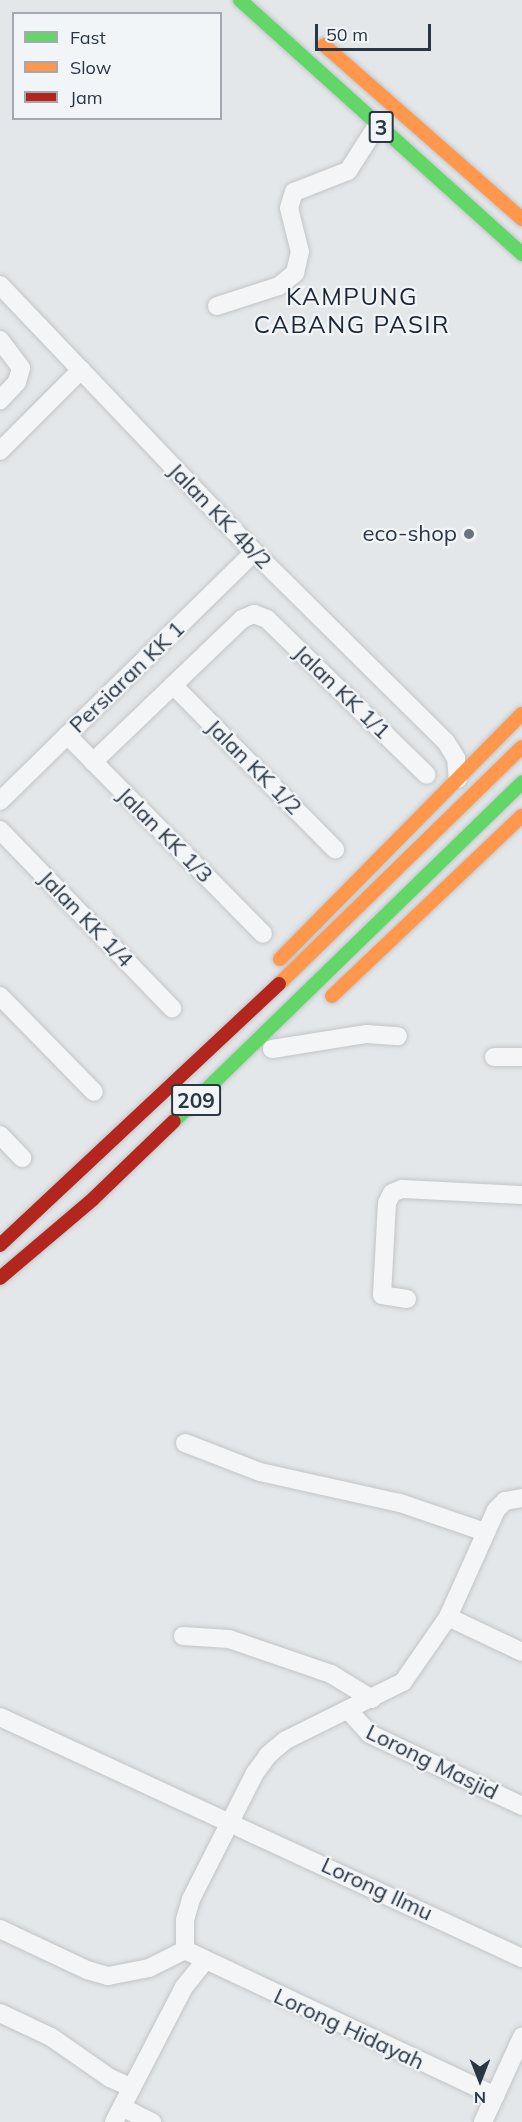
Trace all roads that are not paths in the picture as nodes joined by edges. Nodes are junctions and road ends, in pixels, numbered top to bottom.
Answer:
1 (240, 0) edge
2 (309, 32) dead end
3 (378, 124) junction
4 (522, 219) edge
5 (522, 254) edge
6 (0, 285) edge
7 (218, 306) dead end
8 (0, 340) edge
9 (81, 370) junction
10 (0, 399) edge
11 (0, 451) edge
12 (254, 552) junction
13 (173, 685) junction
14 (522, 714) edge
15 (67, 735) junction
16 (446, 742) junction
17 (491, 746) junction
18 (522, 747) edge
19 (93, 762) junction
20 (427, 775) dead end
21 (458, 779) junction
22 (522, 782) edge
23 (0, 801) edge
24 (522, 816) edge
25 (0, 830) edge
26 (336, 849) dead end
27 (263, 934) dead end
28 (269, 970) dead end
29 (252, 988) dead end
30 (0, 996) edge
31 (172, 1008) dead end
32 (317, 1009) dead end
33 (290, 1033) dead end
34 (398, 1036) dead end
35 (268, 1053) joint
36 (494, 1057) dead end
37 (522, 1057) edge
38 (94, 1092) dead end
39 (207, 1111) dead end
40 (0, 1135) edge
41 (22, 1158) dead end
42 (70, 1180) junction
43 (522, 1195) edge
44 (93, 1199) junction
45 (0, 1245) edge
46 (0, 1278) edge
47 (407, 1299) dead end
48 (185, 1443) dead end
49 (522, 1498) edge
50 (485, 1532) junction
51 (448, 1617) junction
52 (183, 1636) dead end
53 (522, 1652) edge
54 (372, 1699) junction
55 (349, 1711) junction
56 (0, 1717) edge
57 (522, 1806) edge
58 (231, 1821) junction
59 (0, 1929) edge
60 (185, 1950) junction
61 (522, 1958) edge
62 (204, 1962) junction
63 (0, 2013) edge
64 (522, 2037) edge
65 (132, 2088) junction
66 (495, 2096) junction
67 (118, 2114) edge
68 (152, 2122) edge
69 (483, 2122) edge

1 - 3 main road, 3
2 - 4 main road, 3
3 - 5 main road, 3
3 - 7 street
6 - 9 street, Jalan KK 4b/2
8 - 10 street
9 - 11 street
9 - 12 street, Jalan KK 4b/2
12 - 15 street, Persiaran KK 1
12 - 16 street, Jalan KK 4b/2
13 - 19 street
13 - 20 street, Jalan KK 1/1
13 - 26 street, Jalan KK 1/2
14 - 17 main road
15 - 19 street, Jalan KK 1/3
15 - 23 street, Persiaran KK 1
16 - 17 street
16 - 21 street, Jalan KK 4b/2
17 - 21 main road
18 - 42 main road, 209
19 - 27 street, Jalan KK 1/3
21 - 28 main road
22 - 44 main road, 209
24 - 32 main road
25 - 31 street, Jalan KK 1/4
29 - 42 main road
30 - 38 street
33 - 35 main road
34 - 35 street
36 - 37 street
39 - 44 main road
40 - 41 street
42 - 45 main road, 209
43 - 47 street
44 - 46 main road, 209
48 - 50 street
49 - 50 street
50 - 51 street
51 - 53 street
51 - 54 street
52 - 54 street
54 - 55 street
55 - 57 street, Lorong Masjid
55 - 58 street
56 - 58 street, Lorong Ilmu
58 - 60 street
58 - 61 street, Lorong Ilmu
59 - 60 street
60 - 62 street, Lorong Hidayah
62 - 65 street
62 - 66 street, Lorong Hidayah
63 - 65 street
64 - 66 street
65 - 67 street
66 - 69 street
67 - 68 street

